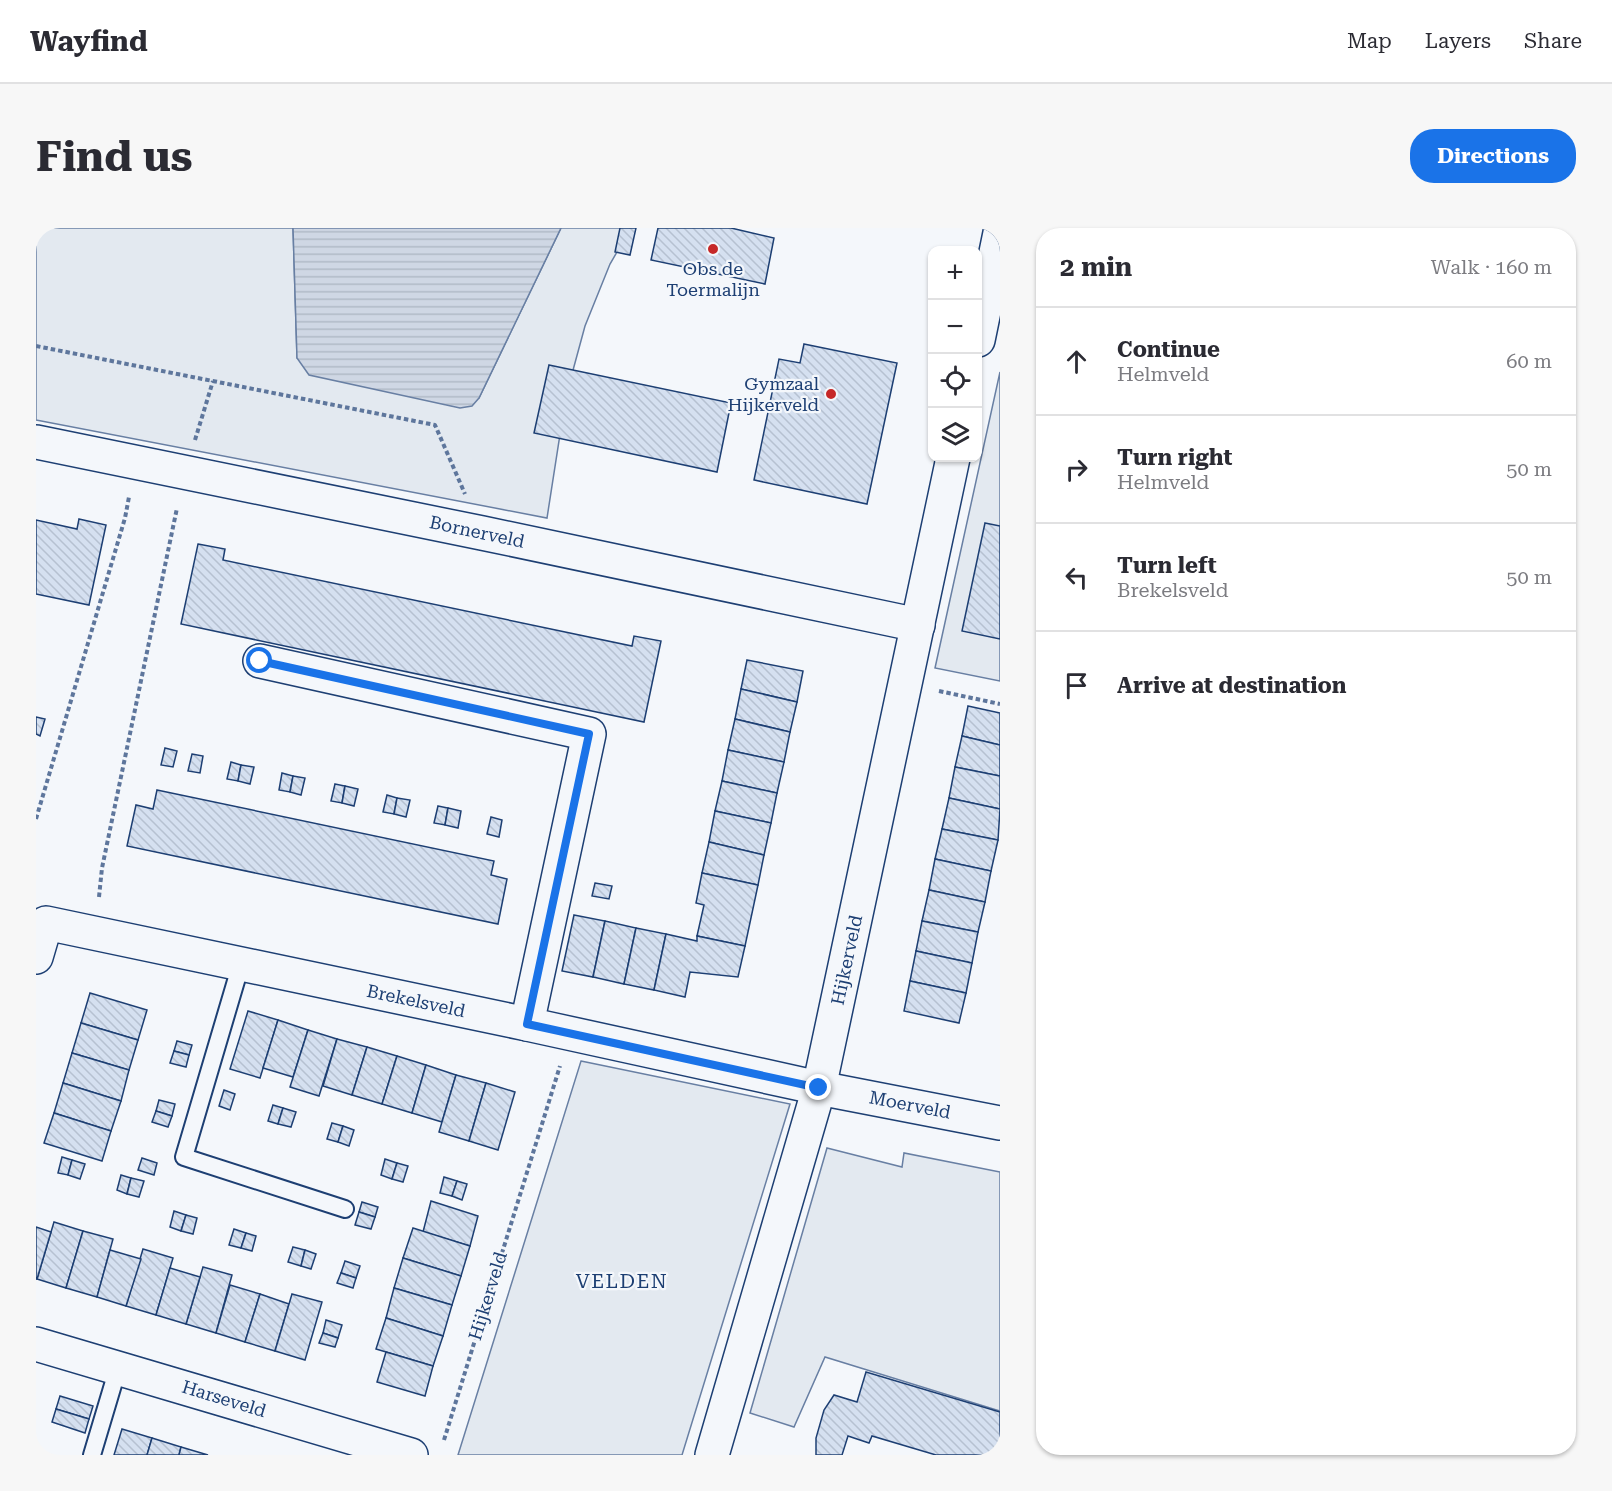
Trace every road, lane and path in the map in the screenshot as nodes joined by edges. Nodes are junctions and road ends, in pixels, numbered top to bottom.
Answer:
1 (1000, 233) edge
2 (982, 321) edge
3 (36, 346) edge
4 (213, 381) junction
5 (36, 442) edge
6 (952, 462) edge
7 (136, 463) junction
8 (185, 472) junction
9 (482, 533) junction
10 (918, 625) junction
11 (260, 661) dead end
12 (906, 683) junction
13 (1000, 704) edge
14 (36, 819) edge
15 (96, 934) junction
16 (36, 957) edge
17 (241, 964) junction
18 (527, 1024) junction
19 (570, 1034) junction
20 (819, 1088) junction
21 (1000, 1123) edge
22 (345, 1209) dead end
23 (36, 1344) edge
24 (118, 1368) junction
25 (443, 1444) dead end
26 (92, 1455) edge
27 (411, 1455) edge
28 (712, 1455) edge

1 - 2 street
3 - 4 path
4 - 8 path
4 - 9 path
5 - 7 street, Bornerveld
6 - 10 street, Hijkerveld
7 - 8 street, Bornerveld
7 - 14 path
8 - 9 street, Bornerveld
8 - 15 path
9 - 10 street, Bornerveld
10 - 12 street, Hijkerveld
11 - 18 street
12 - 13 path
12 - 20 street, Hijkerveld
15 - 16 street, Brekelsveld
15 - 17 street, Brekelsveld
17 - 18 street, Brekelsveld
17 - 22 lane
18 - 19 street, Brekelsveld
19 - 20 street, Brekelsveld
19 - 25 path, Hijkerveld
20 - 21 street, Moerveld
20 - 28 street, Hijkerveld
23 - 24 street, Harseveld
24 - 26 lane
24 - 27 street, Harseveld

